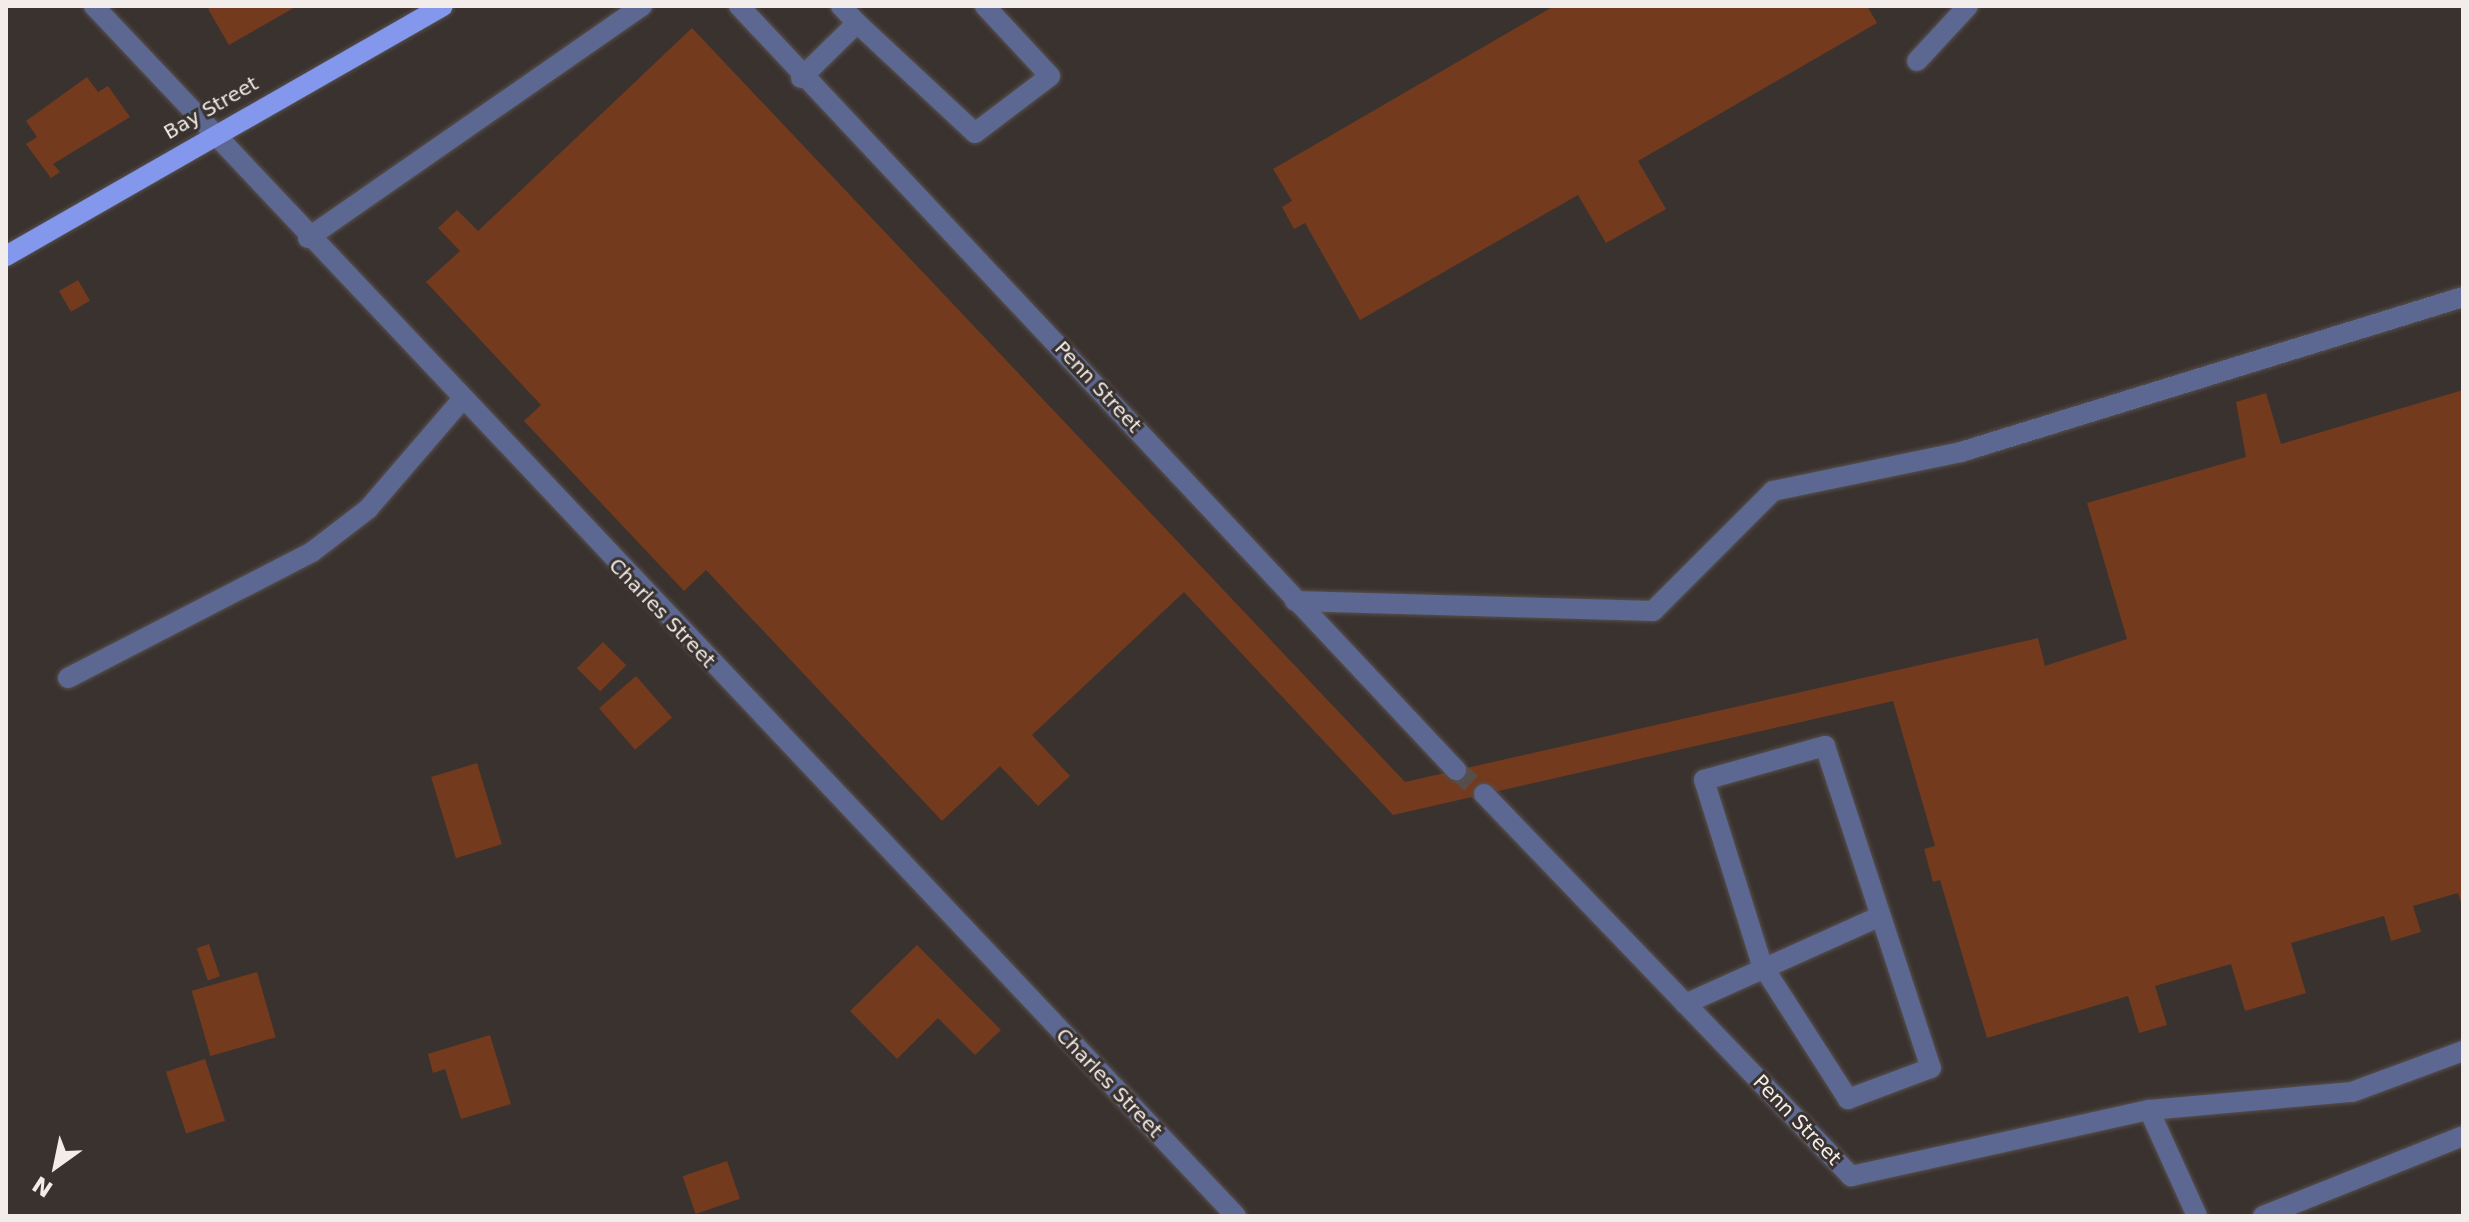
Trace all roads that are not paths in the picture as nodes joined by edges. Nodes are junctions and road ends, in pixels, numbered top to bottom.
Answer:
1 (94, 6) edge
2 (443, 6) edge
3 (642, 6) edge
4 (739, 6) edge
5 (841, 6) edge
6 (985, 6) edge
7 (1968, 6) edge
8 (857, 23) junction
9 (1917, 61) dead end
10 (801, 78) junction
11 (210, 135) junction
12 (308, 238) junction
13 (6, 256) edge
14 (2463, 297) edge
15 (461, 401) junction
16 (1295, 601) junction
17 (68, 678) dead end
18 (1456, 770) tunnel mouth
19 (1484, 794) tunnel mouth
20 (1879, 917) junction
21 (1762, 965) junction
22 (1685, 1004) junction
23 (2463, 1051) edge
24 (2149, 1110) junction
25 (2463, 1136) edge
26 (1236, 1216) edge
27 (2197, 1216) edge
28 (2263, 1216) edge

1 - 11 street, Charles Street
2 - 11 main road, Bay Street
3 - 12 street
4 - 10 street, Penn Street
5 - 8 street
6 - 8 street
7 - 9 street
8 - 10 street
10 - 16 street, Penn Street
11 - 12 street, Charles Street
11 - 13 main road, Bay Street
12 - 15 street, Charles Street
14 - 16 street
15 - 17 street
15 - 26 street, Charles Street
16 - 18 street, Penn Street
19 - 22 street, Penn Street
20 - 21 street
20 - 21 street
20 - 21 street
21 - 22 street
22 - 24 street, Penn Street
23 - 24 street
24 - 27 street
25 - 28 street

